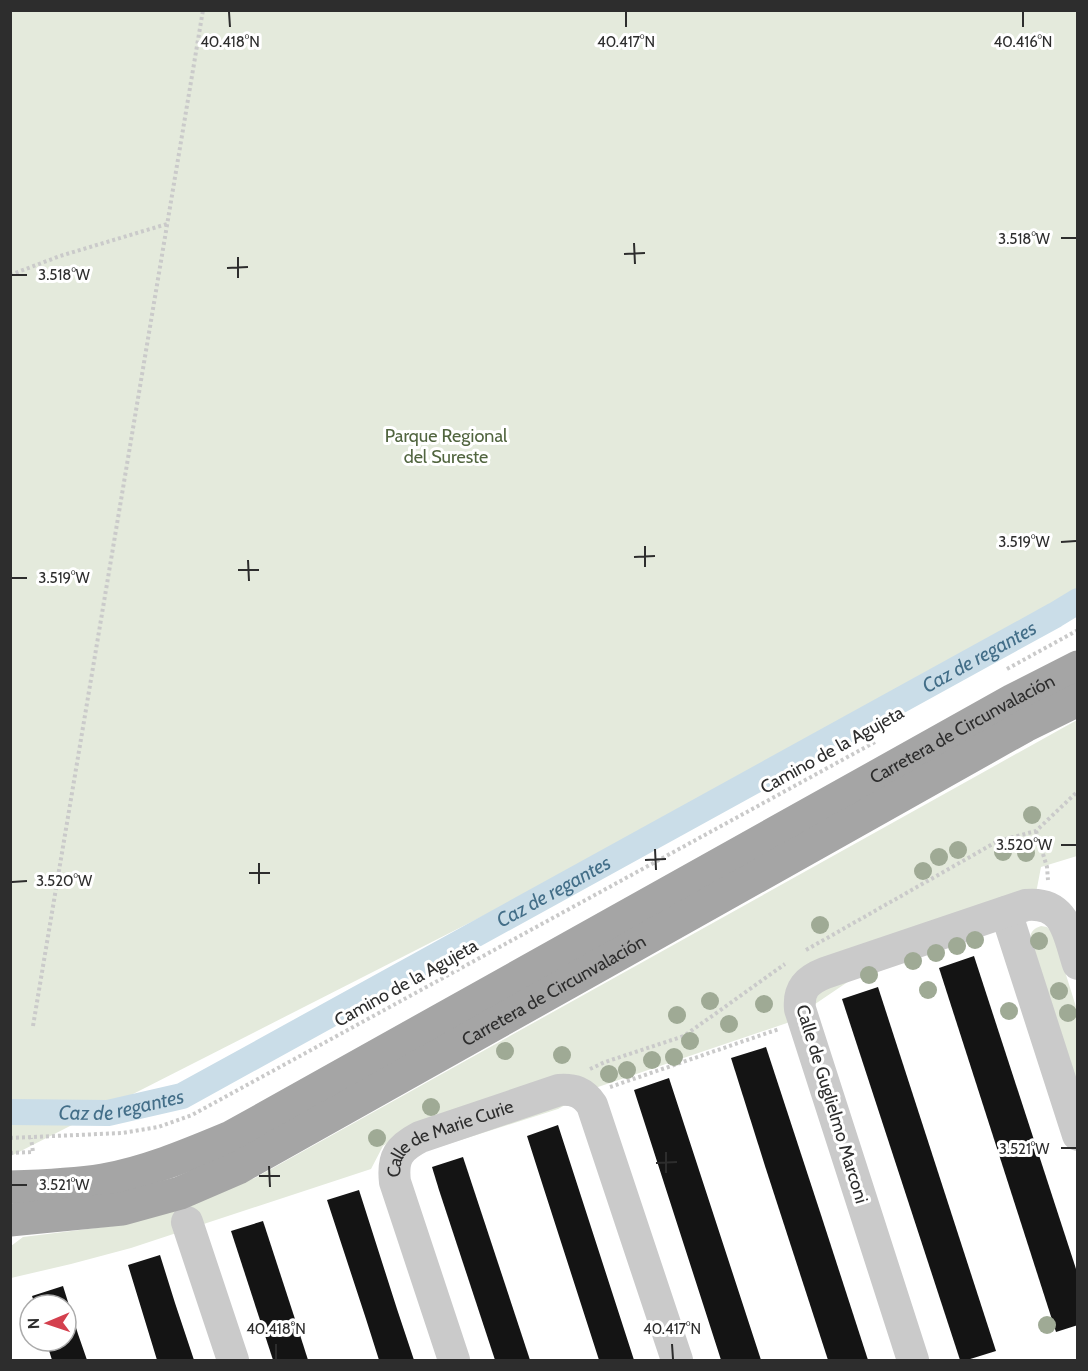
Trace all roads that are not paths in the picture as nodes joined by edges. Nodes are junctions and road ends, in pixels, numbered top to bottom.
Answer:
1 (1077, 667) edge
2 (1077, 700) edge
3 (1006, 912) junction
4 (1077, 964) edge
5 (1077, 1135) edge
6 (10, 1187) edge
7 (11, 1221) edge
8 (188, 1222) dead end
9 (233, 1360) edge
10 (453, 1360) edge
11 (677, 1360) edge
12 (913, 1360) edge

1 - 6 main road, Carretera de Circunvalación
2 - 7 main road, Carretera de Circunvalación
3 - 4 street
3 - 5 street
3 - 12 street, Calle de Guglielmo Marconi
8 - 9 street
10 - 11 street, Calle de Marie Curie

